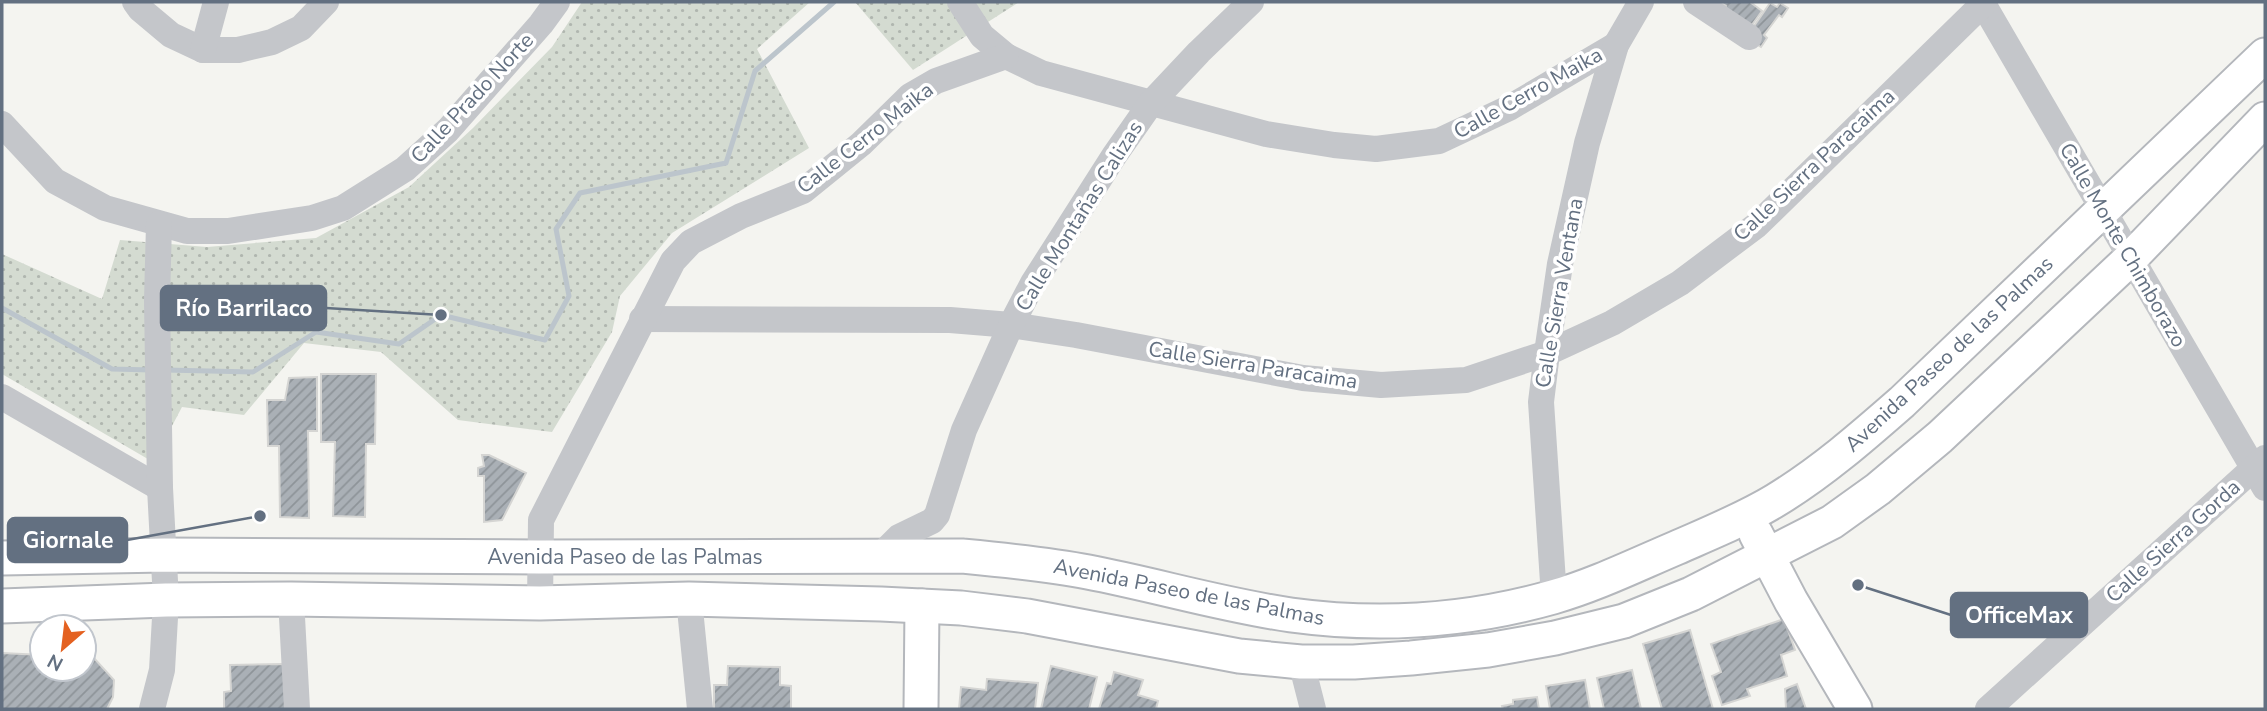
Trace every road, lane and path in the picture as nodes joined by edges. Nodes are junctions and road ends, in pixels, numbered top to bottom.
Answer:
1 (135, 2) edge
2 (216, 2) edge
3 (326, 2) edge
4 (557, 2) edge
5 (960, 2) edge
6 (1251, 2) edge
7 (1641, 2) edge
8 (1696, 2) edge
9 (1983, 2) edge
10 (1749, 37) dead end
11 (1616, 45) junction
12 (203, 50) junction
13 (2265, 55) edge
14 (1006, 56) junction
15 (1151, 103) junction
16 (2265, 119) edge
17 (2, 124) edge
18 (2102, 211) junction
19 (159, 224) junction
20 (2131, 258) junction
21 (642, 319) junction
22 (1011, 326) junction
23 (1547, 353) junction
24 (2, 397) edge
25 (2261, 471) edge
26 (160, 488) junction
27 (1747, 516) junction
28 (164, 555) junction
29 (881, 555) junction
30 (1767, 555) junction
31 (962, 556) junction
32 (539, 557) junction
33 (2, 558) edge
34 (1554, 597) junction
35 (291, 599) junction
36 (689, 599) junction
37 (166, 600) junction
38 (540, 603) junction
39 (881, 604) junction
40 (2, 606) edge
41 (922, 606) junction
42 (961, 608) junction
43 (1326, 619) junction
44 (1301, 662) junction
45 (152, 709) edge
46 (297, 709) edge
47 (700, 709) edge
48 (921, 709) edge
49 (1313, 709) edge
50 (1854, 709) edge
51 (1988, 709) edge

1 - 12 street
2 - 12 street
3 - 12 street
4 - 19 street, Calle Prado Norte
5 - 14 street
6 - 15 street, Calle Montañas Calizas
7 - 11 street, Calle Sierra Ventana
8 - 10 street
9 - 18 street, Calle Monte Chimborazo
9 - 23 street, Calle Sierra Paracaima
11 - 15 street, Calle Cerro Maika
11 - 23 street, Calle Sierra Ventana
13 - 18 main road, Avenida Paseo de las Palmas
14 - 15 street, Calle Cerro Maika
14 - 21 street, Calle Cerro Maika
15 - 22 street, Calle Montañas Calizas
16 - 20 main road, Avenida Paseo de las Palmas
17 - 19 street, Calle Prado Norte
18 - 20 street, Calle Monte Chimborazo
18 - 27 main road, Avenida Paseo de las Palmas
19 - 26 street
20 - 25 street, Calle Monte Chimborazo
20 - 30 main road, Avenida Paseo de las Palmas
21 - 22 street, Calle Sierra Paracaima
21 - 32 street, Calle Cerro Maika
22 - 23 street, Calle Sierra Paracaima
22 - 29 street, Calle Montañas Calizas
23 - 34 street, Calle Sierra Ventana
24 - 26 street
25 - 51 street, Calle Sierra Gorda
26 - 28 street
27 - 30 main road
27 - 34 main road, Avenida Paseo de las Palmas
28 - 32 main road, Avenida Paseo de las Palmas
28 - 33 main road, Avenida Paseo de las Palmas
28 - 37 street
29 - 31 main road, Avenida Paseo de las Palmas
29 - 32 main road, Avenida Paseo de las Palmas
29 - 39 main road
30 - 44 main road, Avenida Paseo de las Palmas
30 - 50 main road
31 - 42 main road
31 - 43 main road, Avenida Paseo de las Palmas
32 - 38 street, Calle Cerro Maika
34 - 43 main road, Avenida Paseo de las Palmas
35 - 37 main road, Avenida Paseo de las Palmas
35 - 38 main road, Avenida Paseo de las Palmas
35 - 46 street
36 - 38 main road, Avenida Paseo de las Palmas
36 - 39 main road, Avenida Paseo de las Palmas
36 - 47 street
37 - 40 main road, Avenida Paseo de las Palmas
37 - 45 street
39 - 41 main road, Avenida Paseo de las Palmas
41 - 42 main road, Avenida Paseo de las Palmas
41 - 48 main road
42 - 44 main road, Avenida Paseo de las Palmas
43 - 44 main road
44 - 49 street

